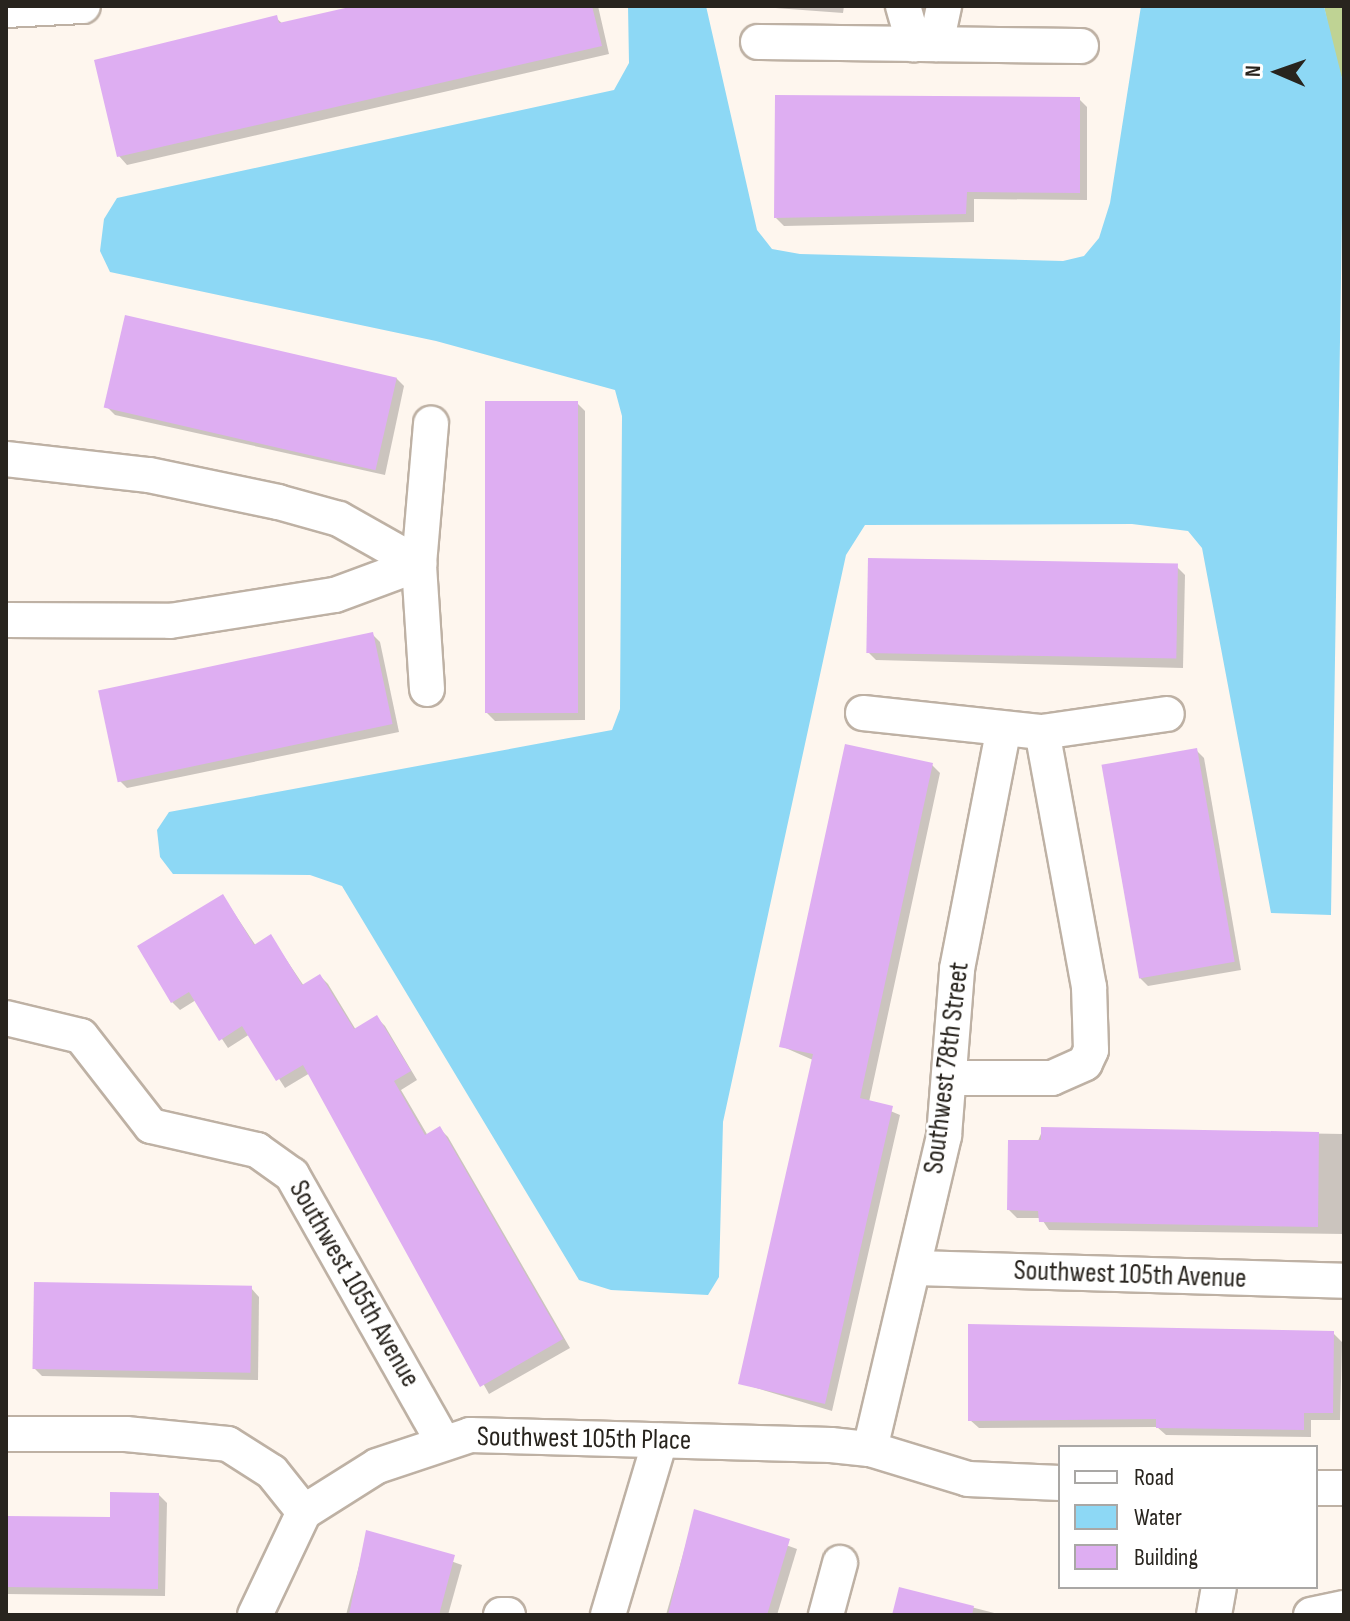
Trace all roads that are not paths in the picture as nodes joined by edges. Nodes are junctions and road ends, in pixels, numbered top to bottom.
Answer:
1 (83, 6) edge
2 (903, 6) edge
3 (944, 6) edge
4 (6, 10) edge
5 (758, 42) dead end
6 (925, 44) junction
7 (1081, 46) dead end
8 (431, 424) dead end
9 (6, 459) edge
10 (419, 564) junction
11 (6, 620) edge
12 (427, 689) dead end
13 (863, 713) dead end
14 (1167, 714) dead end
15 (1003, 732) junction
16 (1042, 732) junction
17 (6, 1018) edge
18 (951, 1078) junction
19 (916, 1268) junction
20 (1344, 1281) edge
21 (6, 1434) edge
22 (660, 1441) junction
23 (443, 1442) junction
24 (870, 1449) junction
25 (1058, 1483) edge
26 (1318, 1488) edge
27 (1344, 1488) edge
28 (304, 1512) junction
29 (840, 1563) dead end
30 (1219, 1589) edge
31 (1344, 1608) edge
32 (255, 1615) edge
33 (501, 1615) edge
34 (508, 1615) edge
35 (608, 1615) edge
36 (826, 1615) edge
37 (1214, 1615) edge
38 (1311, 1615) edge

1 - 4 street
2 - 6 street
3 - 6 street
5 - 6 street
6 - 7 street
8 - 10 street
9 - 10 street
10 - 11 street
10 - 12 street
13 - 15 street
14 - 16 street
15 - 16 street
15 - 18 street, Southwest 78th Street
16 - 18 street
17 - 23 street, Southwest 105th Avenue
18 - 19 street, Southwest 78th Street
19 - 20 street, Southwest 105th Avenue
19 - 24 street, Southwest 78th Street
21 - 28 street
22 - 23 street, Southwest 105th Place
22 - 24 street, Southwest 105th Place
22 - 35 street
23 - 28 street, Southwest 105th Place
24 - 25 street, Southwest 105th Place
26 - 27 street
28 - 32 street
29 - 36 street
30 - 37 street
31 - 38 street
33 - 34 street

